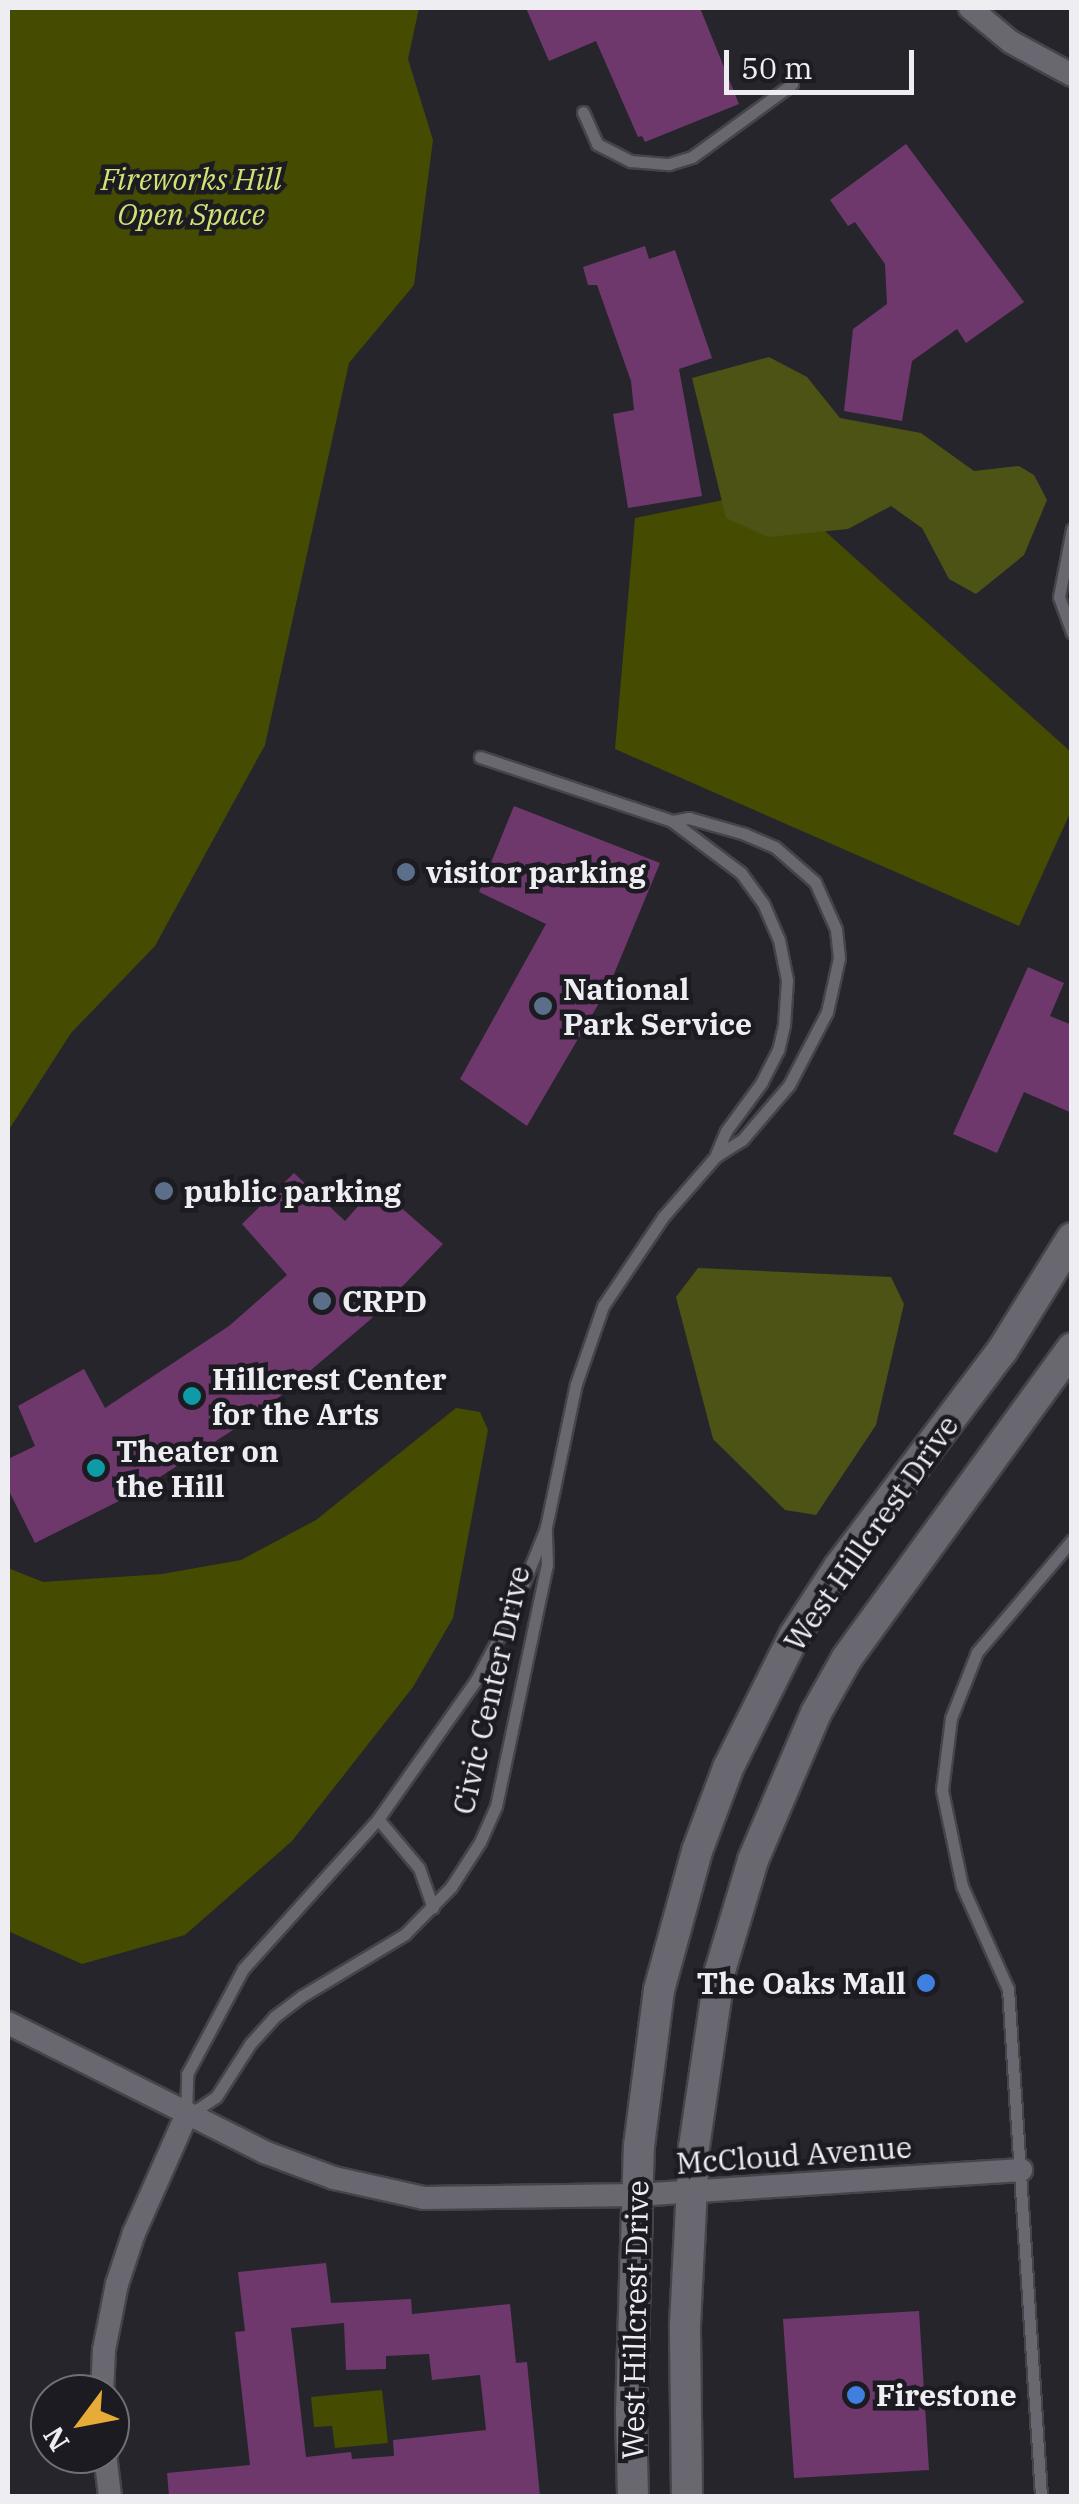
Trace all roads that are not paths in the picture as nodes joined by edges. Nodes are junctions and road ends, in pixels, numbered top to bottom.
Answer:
1 (970, 8) edge
2 (1072, 74) edge
3 (792, 84) dead end
4 (583, 112) dead end
5 (1072, 529) edge
6 (1072, 633) edge
7 (480, 757) dead end
8 (672, 821) junction
9 (716, 1156) junction
10 (1072, 1238) edge
11 (1072, 1348) edge
12 (546, 1526) junction
13 (1072, 1540) edge
14 (378, 1819) junction
15 (433, 1908) junction
16 (8, 2023) edge
17 (186, 2116) junction
18 (1021, 2170) junction
19 (691, 2192) junction
20 (636, 2195) junction
21 (103, 2374) edge
22 (633, 2496) edge
23 (687, 2496) edge
24 (1042, 2496) edge

1 - 2 street
3 - 4 lane
5 - 6 lane
7 - 8 lane, Civic Center Drive
8 - 9 lane, Civic Center Drive
8 - 9 lane, Civic Center Drive
9 - 12 lane, Civic Center Drive
10 - 20 main road, West Hillcrest Drive
11 - 19 main road, West Hillcrest Drive
12 - 14 lane, Civic Center Drive
12 - 15 lane, Civic Center Drive
13 - 18 lane
14 - 15 lane
14 - 17 lane, Civic Center Drive
15 - 17 lane, Civic Center Drive
16 - 17 street, McCloud Avenue
17 - 20 street, McCloud Avenue
17 - 21 street
18 - 19 street, McCloud Avenue
18 - 24 lane
19 - 20 street, McCloud Avenue
19 - 23 main road, West Hillcrest Drive
20 - 22 main road, West Hillcrest Drive

